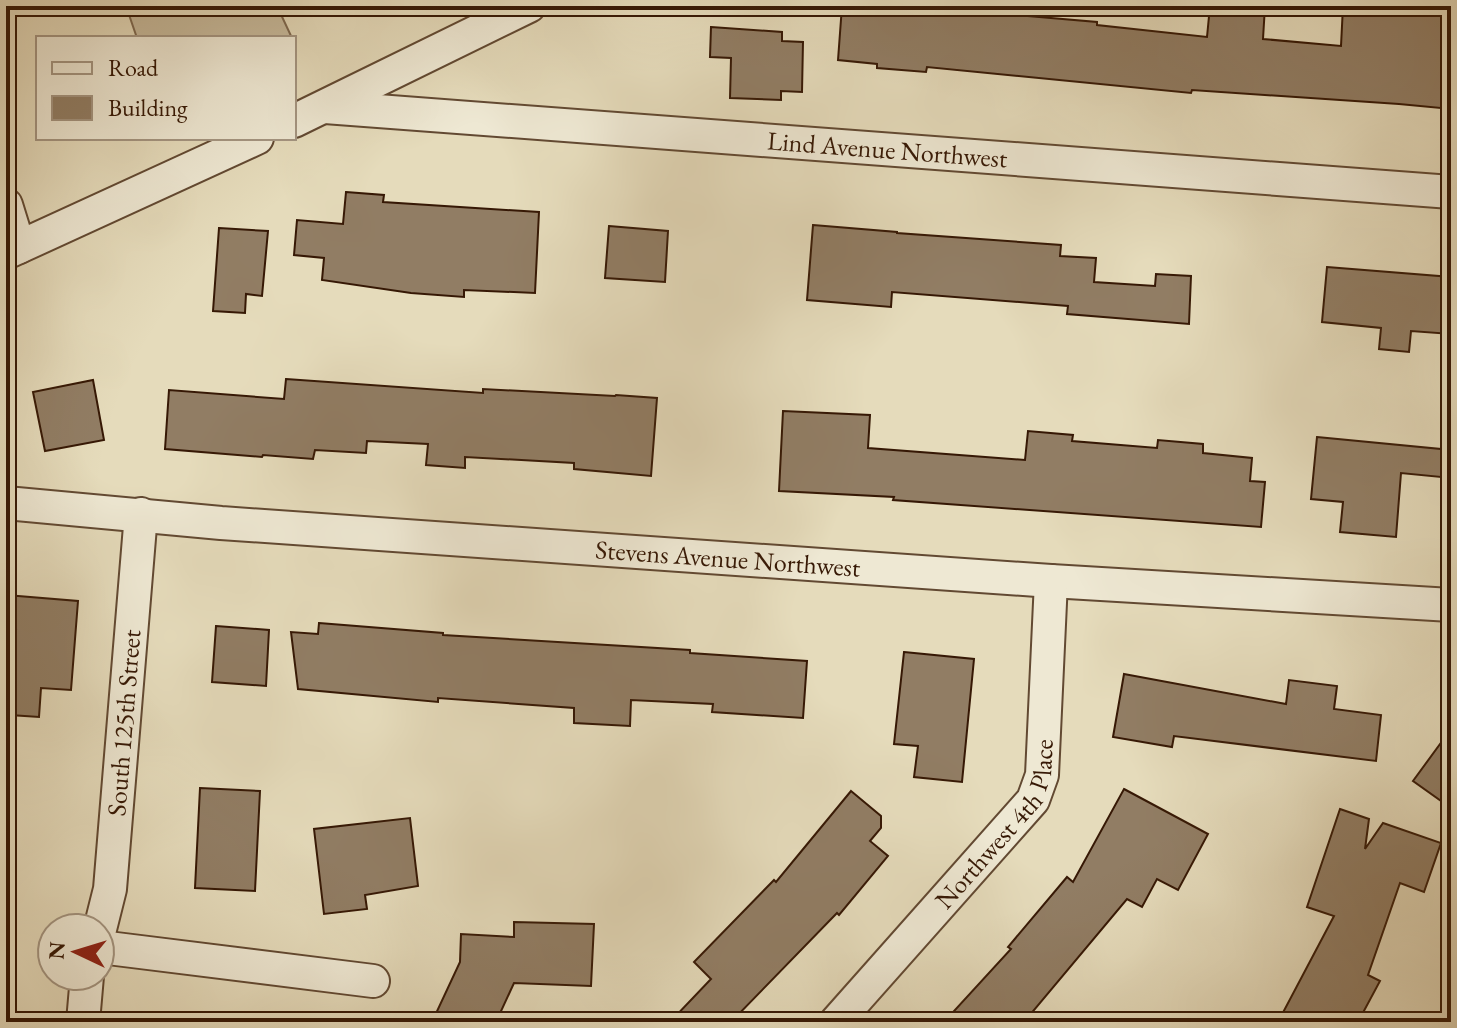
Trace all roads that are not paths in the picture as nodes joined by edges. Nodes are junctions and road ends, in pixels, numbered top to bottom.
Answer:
1 (529, 6) edge
2 (325, 107) junction
3 (296, 120) edge
4 (253, 140) edge
5 (1451, 192) edge
6 (6, 205) edge
7 (12, 250) edge
8 (6, 503) edge
9 (141, 514) junction
10 (1051, 581) junction
11 (1451, 605) edge
12 (104, 912) edge
13 (116, 949) edge
14 (373, 981) dead end
15 (86, 992) edge
16 (83, 1022) edge
17 (836, 1022) edge

1 - 2 street
2 - 3 street
2 - 5 street, Lind Avenue Northwest
4 - 7 street
6 - 7 street
8 - 9 street, Stevens Avenue Northwest
9 - 10 street, Stevens Avenue Northwest
9 - 12 street, South 125th Street
10 - 11 street, Stevens Avenue Northwest
10 - 17 street, Northwest 4th Place
13 - 14 street
15 - 16 street

